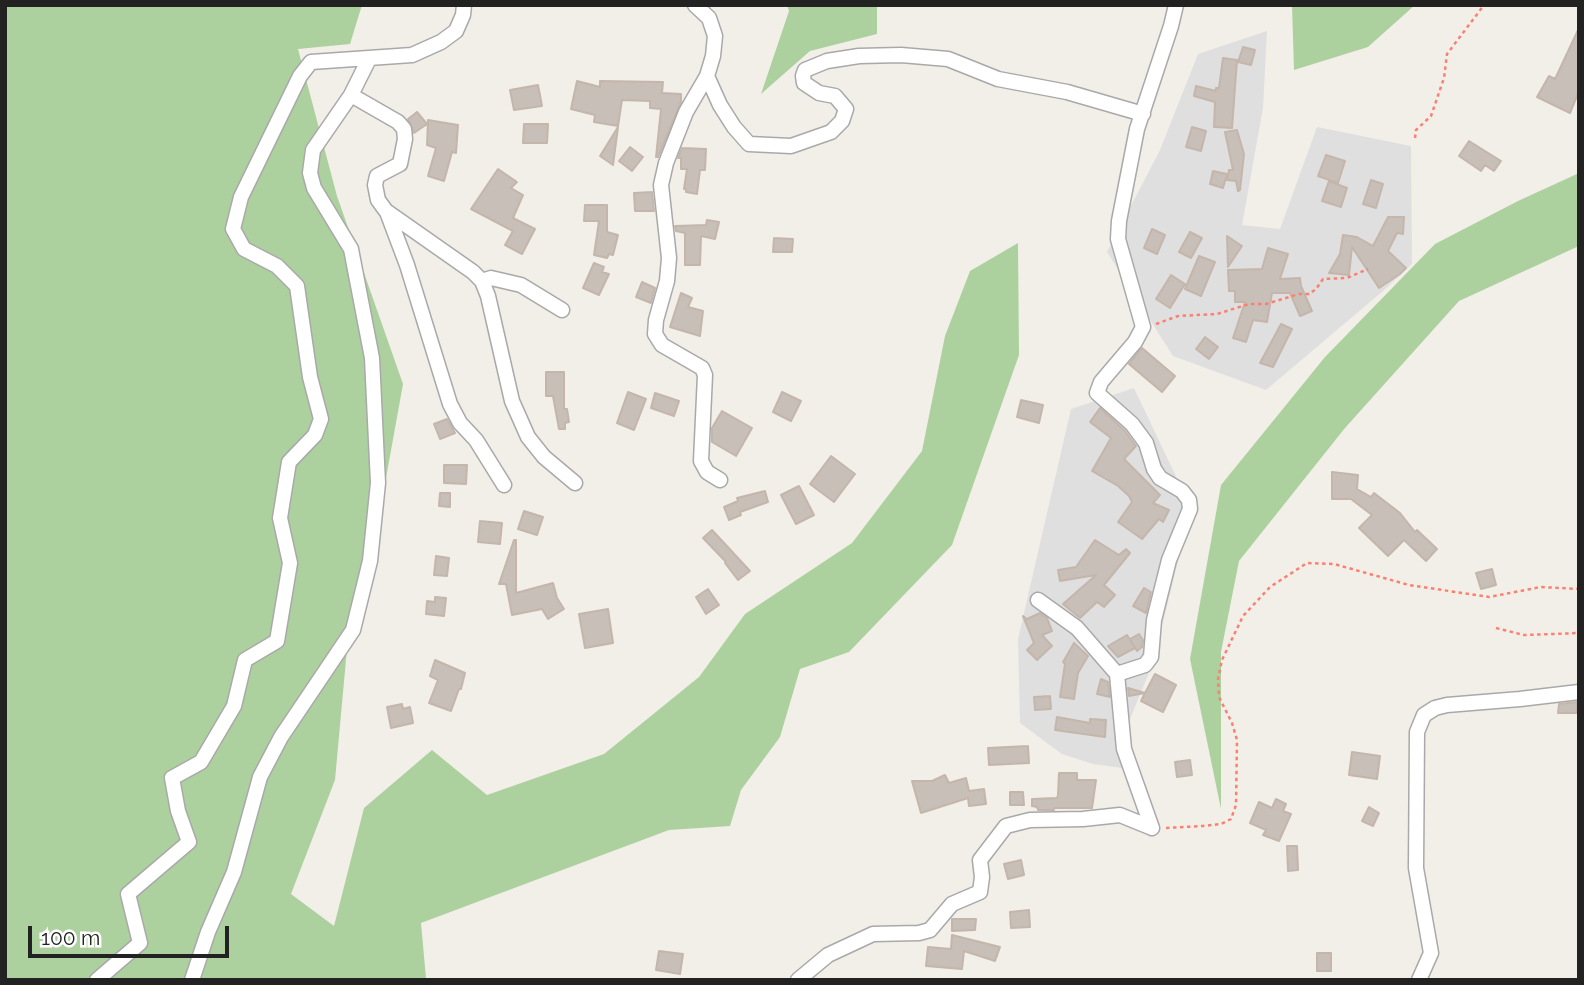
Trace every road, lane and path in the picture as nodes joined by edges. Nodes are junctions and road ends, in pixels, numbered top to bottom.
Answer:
1 (464, 5) edge
2 (695, 5) edge
3 (1175, 5) edge
4 (1484, 5) edge
5 (369, 59) junction
6 (707, 76) junction
7 (351, 95) junction
8 (1143, 114) junction
9 (1415, 138) dead end
10 (386, 211) junction
11 (1368, 269) dead end
12 (482, 281) junction
13 (562, 310) dead end
14 (1143, 327) junction
15 (720, 480) dead end
16 (575, 483) dead end
17 (504, 485) dead end
18 (1579, 589) edge
19 (1038, 600) dead end
20 (1496, 628) dead end
21 (1579, 633) edge
22 (1117, 674) junction
23 (1579, 692) edge
24 (1152, 828) junction
25 (97, 980) edge
26 (192, 980) edge
27 (798, 980) edge
28 (1419, 980) edge

1 - 5 street
2 - 6 street
3 - 8 street
4 - 9 path
5 - 7 street
5 - 25 street
6 - 8 street
6 - 15 street
7 - 10 street
7 - 26 street
8 - 14 street
10 - 12 street
10 - 17 street
11 - 14 path
12 - 13 street
12 - 16 street
14 - 22 street
18 - 24 path
19 - 22 street
20 - 21 path
22 - 24 street
23 - 28 street
24 - 27 street

